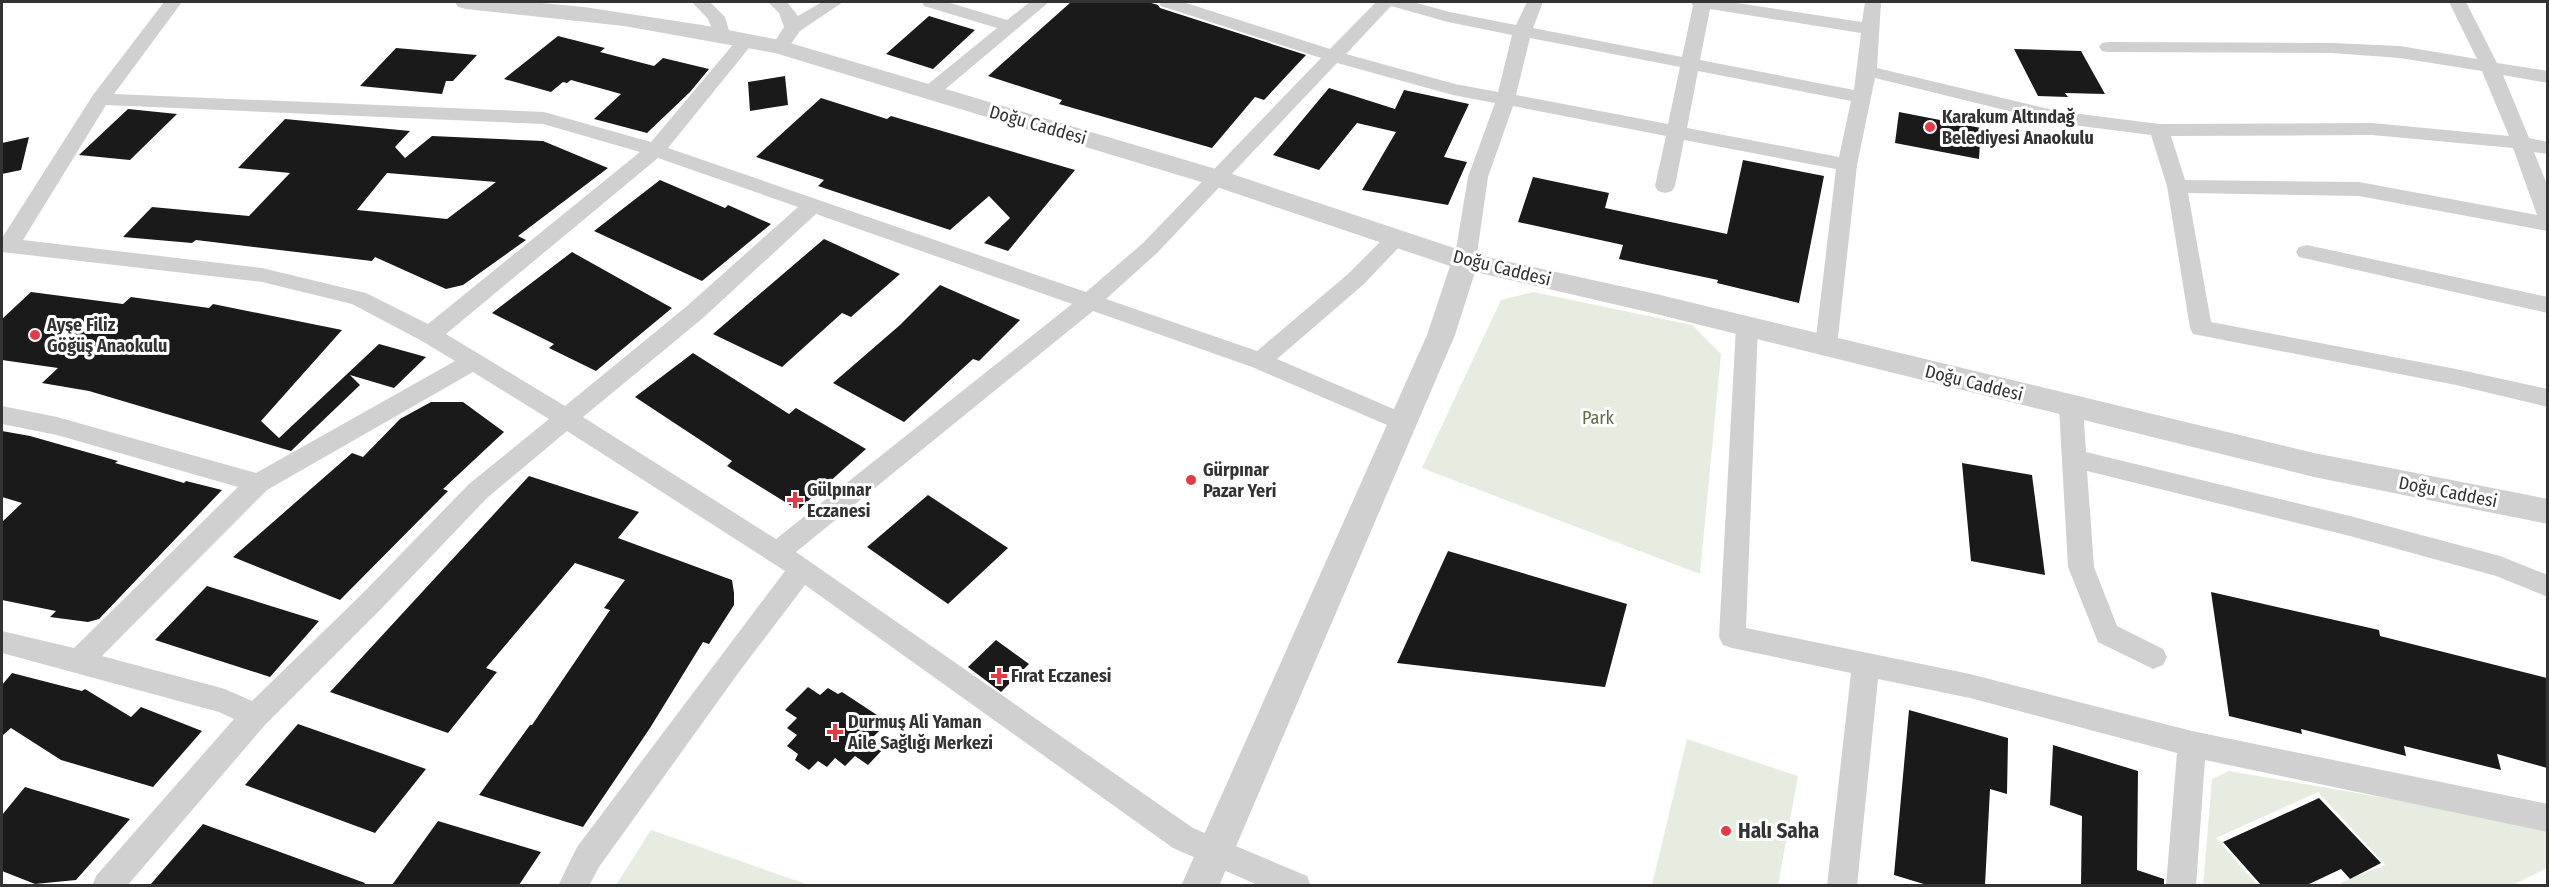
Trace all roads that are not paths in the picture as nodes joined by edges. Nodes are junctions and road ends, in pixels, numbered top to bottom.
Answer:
1 (173, 2) edge
2 (466, 2) edge
3 (700, 2) edge
4 (777, 2) edge
5 (834, 2) edge
6 (930, 2) edge
7 (1040, 2) edge
8 (1167, 2) edge
9 (1385, 2) edge
10 (1395, 2) edge
11 (1535, 2) edge
12 (1702, 2) edge
13 (1873, 2) edge
14 (2458, 2) edge
15 (1009, 26) junction
16 (1871, 29) junction
17 (1522, 32) junction
18 (734, 37) junction
19 (787, 37) junction
20 (2108, 47) dead end
21 (1333, 56) junction
22 (1689, 65) junction
23 (2490, 68) junction
24 (1867, 71) junction
25 (2547, 77) edge
26 (929, 93) junction
27 (1862, 97) junction
28 (1506, 98) junction
29 (100, 99) junction
30 (2159, 130) junction
31 (1676, 132) junction
32 (2521, 143) junction
33 (2547, 148) edge
34 (655, 150) junction
35 (1847, 165) junction
36 (1217, 178) junction
37 (1665, 186) dead end
38 (2177, 186) junction
39 (813, 205) junction
40 (2547, 216) edge
41 (2547, 224) edge
42 (1396, 238) junction
43 (5, 246) edge
44 (2307, 252) dead end
45 (1465, 261) junction
46 (1088, 303) junction
47 (2547, 305) edge
48 (1747, 327) junction
49 (430, 335) junction
50 (1826, 346) junction
51 (474, 361) junction
52 (1260, 361) junction
53 (2547, 398) edge
54 (2071, 407) junction
55 (2, 415) edge
56 (565, 418) junction
57 (1402, 422) junction
58 (2074, 458) junction
59 (258, 483) junction
60 (2547, 512) edge
61 (777, 553) junction
62 (802, 569) junction
63 (2547, 586) edge
64 (2, 642) edge
65 (2153, 657) dead end
66 (79, 661) junction
67 (1866, 664) junction
68 (255, 716) junction
69 (2192, 744) junction
70 (2547, 818) edge
71 (1214, 851) junction
72 (107, 885) edge
73 (573, 885) edge
74 (1200, 885) edge
75 (1296, 885) edge
76 (1842, 885) edge
77 (2181, 885) edge

1 - 29 street
2 - 18 street, Doğu Caddesi
3 - 18 street
4 - 19 street
5 - 19 street
6 - 15 street
7 - 15 street
8 - 21 street
9 - 21 street
10 - 17 street
11 - 17 street
12 - 16 street
12 - 22 street
13 - 16 street
14 - 23 street
15 - 26 street
16 - 24 street
17 - 22 street
17 - 28 street
18 - 19 street, Doğu Caddesi
18 - 34 street
19 - 26 street, Doğu Caddesi
20 - 23 street
21 - 28 street
21 - 36 street
22 - 27 street
22 - 31 street
23 - 25 street
23 - 32 street
24 - 27 street
24 - 30 street
26 - 36 street, Doğu Caddesi
27 - 35 street
28 - 31 street
28 - 45 street
29 - 34 street
29 - 43 street
30 - 32 street
30 - 38 street
31 - 35 street
31 - 37 street
32 - 33 street
32 - 40 street
34 - 39 street
34 - 49 street
35 - 50 street
36 - 42 street, Doğu Caddesi
36 - 46 street
38 - 41 street
38 - 53 street
39 - 46 street
39 - 56 street
42 - 45 street, Doğu Caddesi
42 - 52 street
43 - 49 street
44 - 47 street
45 - 48 street, Doğu Caddesi
45 - 57 street
46 - 52 street
46 - 61 street
48 - 50 street, Doğu Caddesi
48 - 67 street
49 - 51 street
50 - 54 street, Doğu Caddesi
51 - 56 street
51 - 59 street
52 - 57 street
54 - 58 street
54 - 60 street, Doğu Caddesi
55 - 59 street
56 - 61 street
56 - 68 street
57 - 71 street
58 - 63 street
58 - 65 street
59 - 66 street
61 - 62 street
62 - 71 street
62 - 73 street
64 - 66 street
66 - 68 street
67 - 69 street
67 - 76 street
68 - 72 street
69 - 70 street
69 - 77 street
71 - 74 street
71 - 75 street

